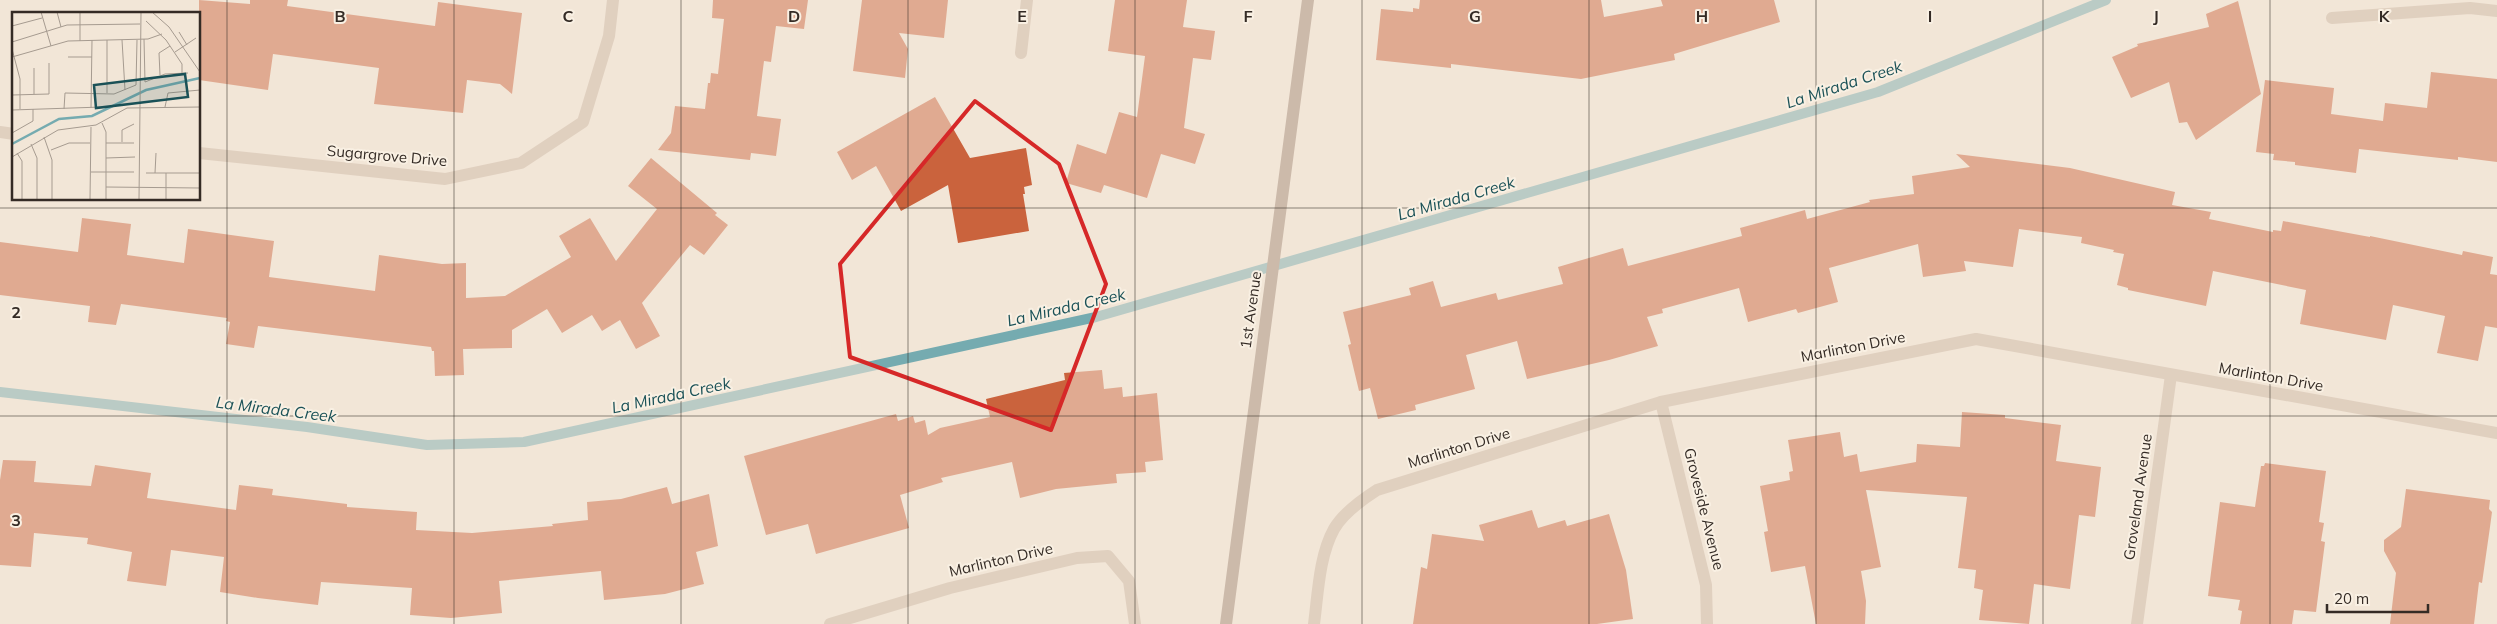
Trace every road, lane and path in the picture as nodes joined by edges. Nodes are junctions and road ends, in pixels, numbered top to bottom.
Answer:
1 (613, 0) edge
2 (1028, 0) edge
3 (1308, 0) edge
4 (2497, 11) edge
5 (2332, 18) dead end
6 (1021, 53) dead end
7 (200, 153) edge
8 (2171, 375) junction
9 (1660, 402) junction
10 (2497, 433) edge
11 (830, 624) edge
12 (1134, 624) edge
13 (1226, 624) edge
14 (1314, 624) edge
15 (1707, 624) edge
16 (2137, 624) edge

1 - 7 street, Sugargrove Drive
2 - 6 street
3 - 13 main road, 1st Avenue
4 - 5 street
8 - 9 street, Marlinton Drive
8 - 10 street, Marlinton Drive
8 - 16 street, Groveland Avenue
9 - 14 street, Marlinton Drive
9 - 15 street, Groveside Avenue
11 - 12 street, Marlinton Drive

